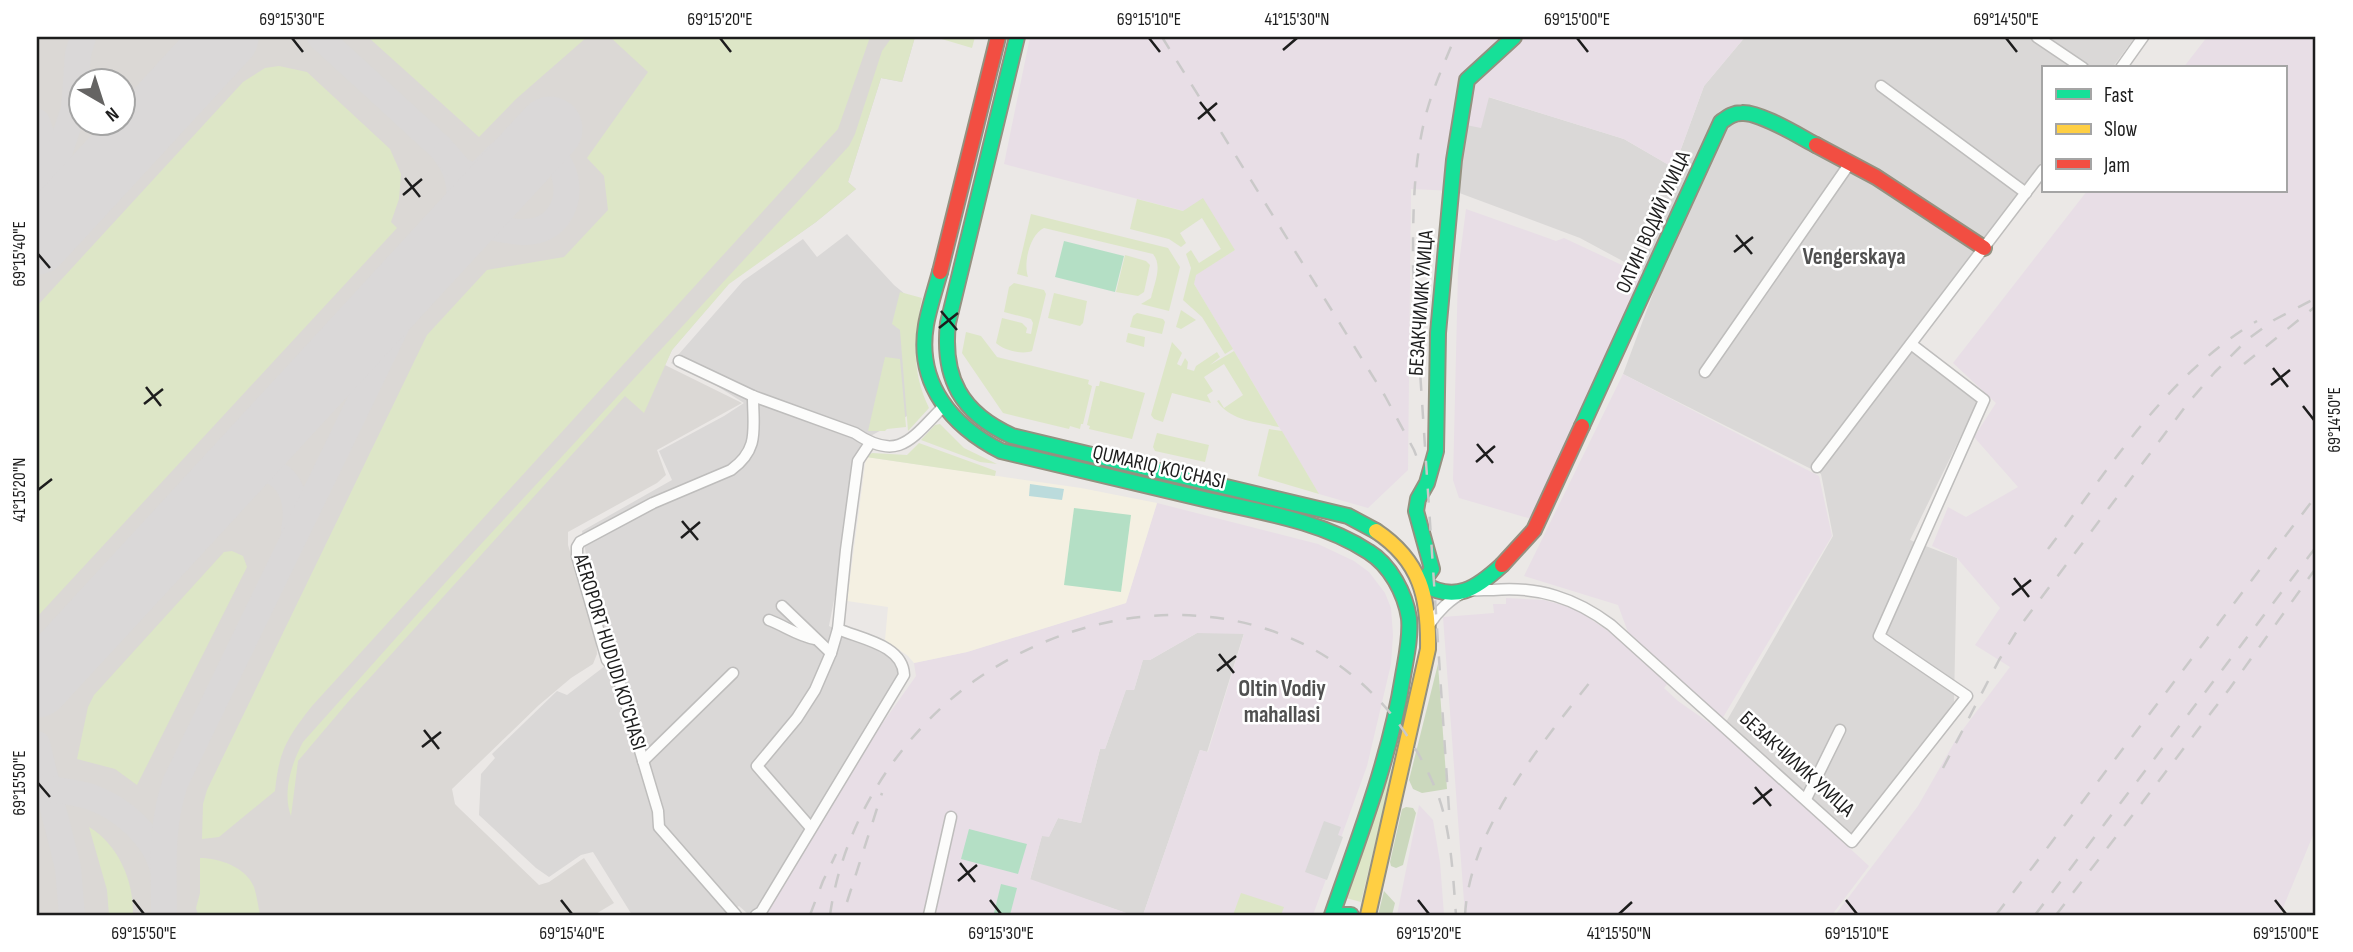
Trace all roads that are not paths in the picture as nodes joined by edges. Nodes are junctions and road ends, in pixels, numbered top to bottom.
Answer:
1 (999, 37) edge
2 (1017, 37) edge
3 (1514, 37) edge
4 (2037, 37) edge
5 (2143, 37) edge
6 (2080, 66) edge
7 (2121, 66) edge
8 (1881, 86) dead end
9 (1850, 163) junction
10 (2042, 171) edge
11 (962, 179) junction
12 (980, 183) junction
13 (2026, 193) junction
14 (1984, 248) junction
15 (1911, 344) junction
16 (679, 361) dead end
17 (1705, 372) dead end
18 (753, 396) junction
19 (943, 407) junction
20 (870, 443) junction
21 (1131, 465) junction
22 (1817, 467) dead end
23 (1128, 481) junction
24 (1505, 562) junction
25 (1422, 583) junction
26 (1512, 588) junction
27 (1466, 592) junction
28 (782, 606) dead end
29 (769, 620) dead end
30 (1428, 625) junction
31 (838, 629) junction
32 (815, 639) junction
33 (831, 653) junction
34 (733, 673) dead end
35 (1840, 730) dead end
36 (1386, 754) junction
37 (1404, 758) junction
38 (643, 761) junction
39 (1806, 799) junction
40 (951, 817) dead end
41 (811, 828) junction
42 (736, 915) edge
43 (756, 915) edge
44 (929, 915) edge
45 (1333, 915) edge
46 (1351, 915) edge
47 (1368, 915) edge

1 - 11 main road, QUMARIQ KO'CHASI
2 - 12 main road, QUMARIQ KO'CHASI
3 - 25 main road, БЕЗАКЧИЛИК УЛИЦА
4 - 6 street
5 - 7 street
8 - 13 street
9 - 14 main road, ОЛТИН ВОДИЙ УЛИЦА
9 - 17 street
9 - 24 main road, ОЛТИН ВОДИЙ УЛИЦА
10 - 13 street
11 - 12 main road
11 - 19 main road, QUMARIQ KO'CHASI
12 - 21 main road, QUMARIQ KO'CHASI
13 - 14 street
14 - 15 street
15 - 22 street
15 - 39 street, БЕЗАКЧИЛИК УЛИЦА
16 - 18 street
18 - 20 street
18 - 38 street, AEROPORT HUDUDI KO'CHASI
19 - 20 street
19 - 23 main road, QUMARIQ KO'CHASI
20 - 31 street
21 - 23 main road
21 - 25 main road, QUMARIQ KO'CHASI
23 - 36 main road, QUMARIQ KO'CHASI
24 - 26 street
24 - 27 main road, ОЛТИН ВОДИЙ УЛИЦА
25 - 27 main road
25 - 30 main road, QUMARIQ KO'CHASI
26 - 27 street, БЕЗАКЧИЛИК УЛИЦА
26 - 39 street, БЕЗАКЧИЛИК УЛИЦА
27 - 30 street, ОЛТИН ВОДИЙ УЛИЦА
28 - 32 street
29 - 32 street
30 - 37 main road, QUMARIQ KO'CHASI
31 - 33 street
31 - 41 street
32 - 33 street
33 - 41 street
34 - 38 street, AEROPORT HUDUDI KO'CHASI
35 - 39 street
36 - 37 main road
36 - 45 main road, QUMARIQ KO'CHASI
37 - 47 main road, QUMARIQ KO'CHASI
38 - 42 street, AEROPORT HUDUDI KO'CHASI
40 - 44 street
41 - 43 street
45 - 46 main road

